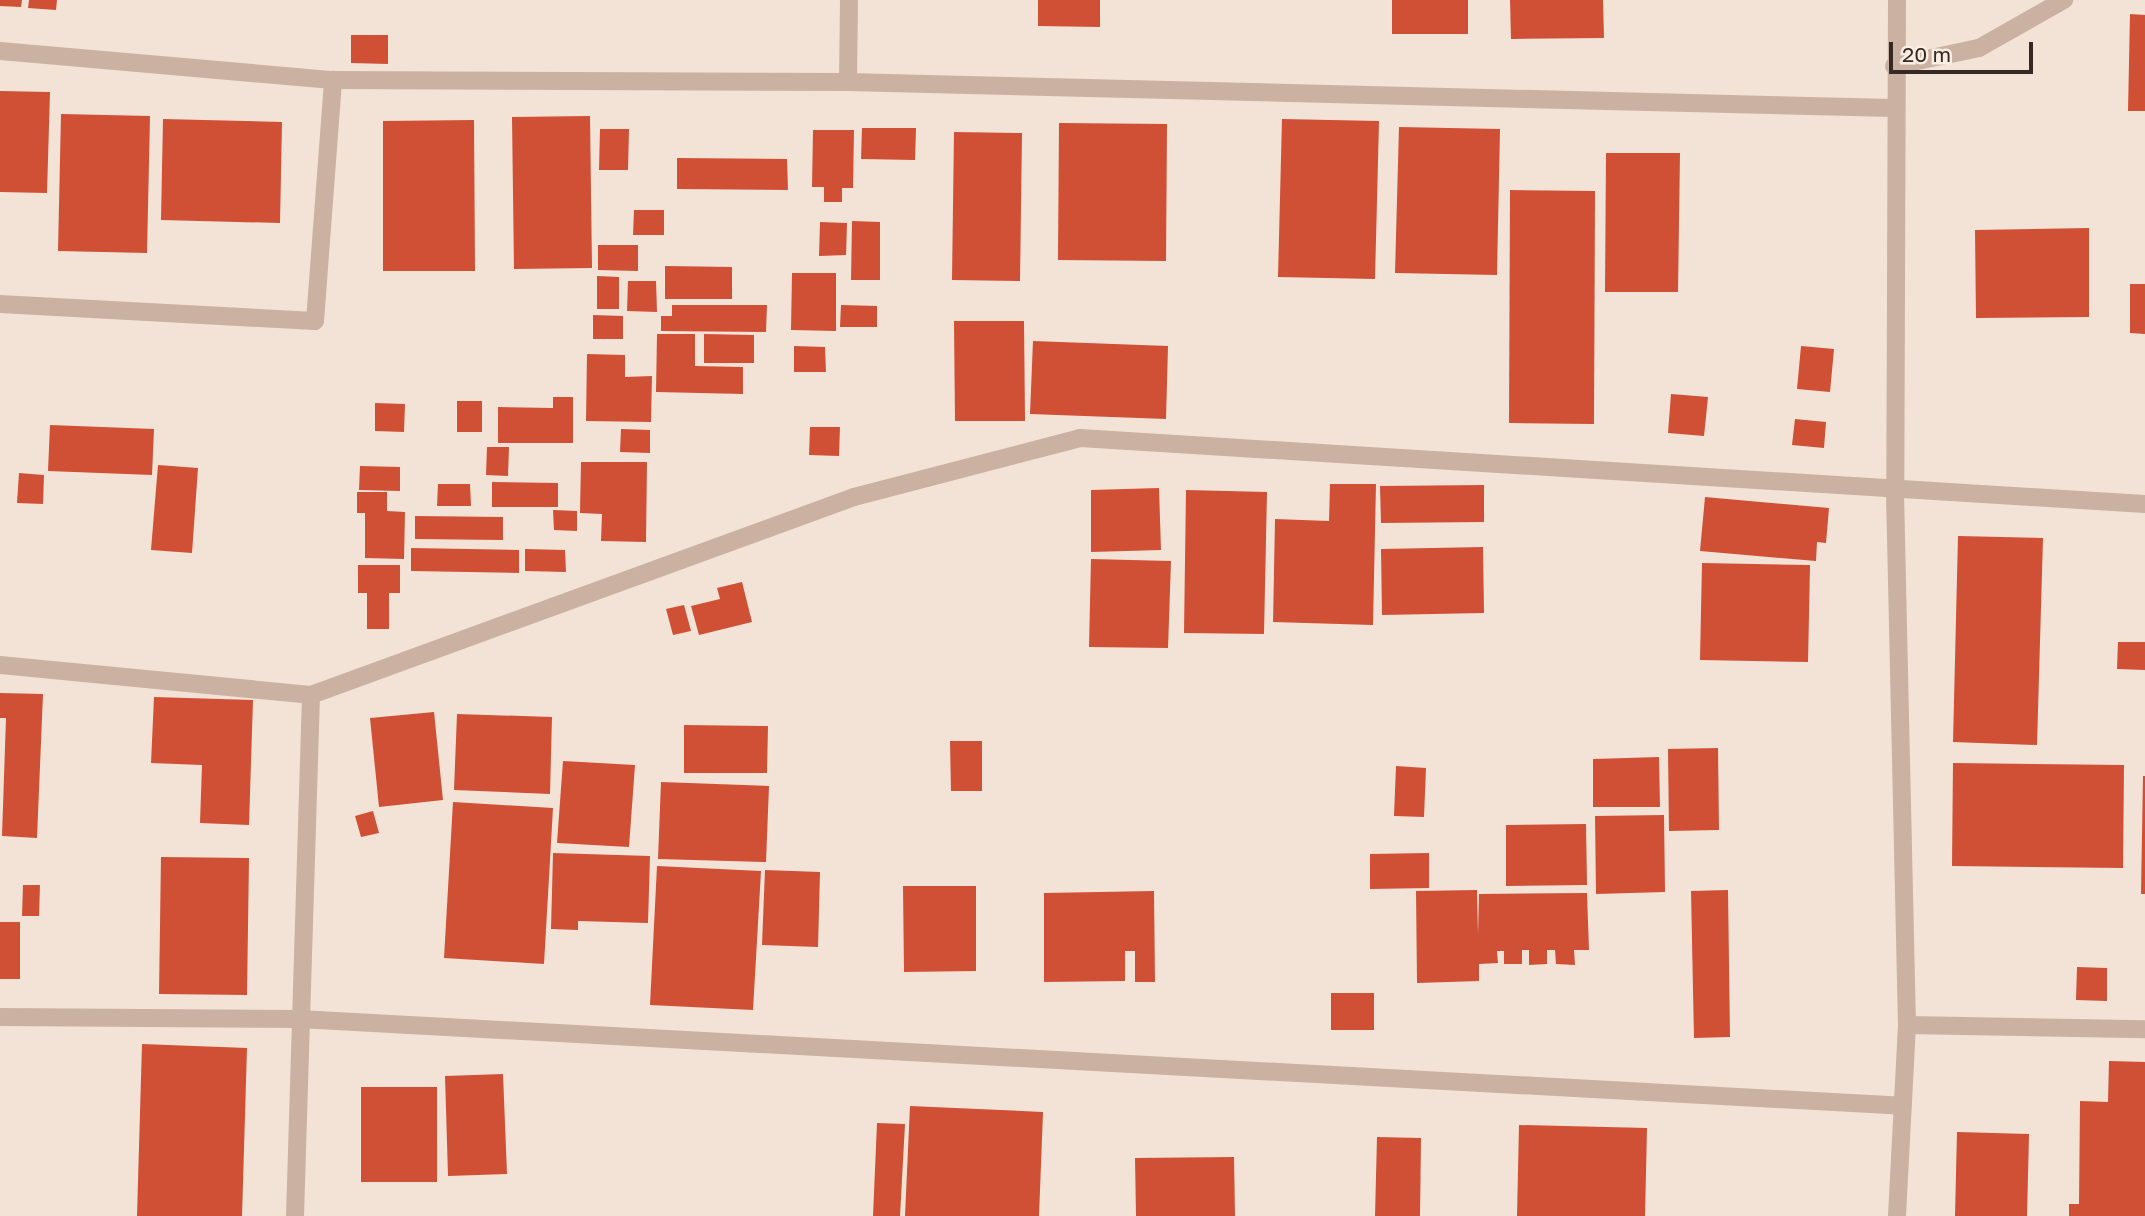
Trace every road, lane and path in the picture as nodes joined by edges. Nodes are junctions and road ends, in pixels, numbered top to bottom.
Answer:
1 (849, 0) edge
2 (1897, 0) edge
3 (2064, 0) edge
4 (0, 51) edge
5 (1894, 66) junction
6 (333, 80) junction
7 (848, 82) junction
8 (1893, 108) junction
9 (0, 304) edge
10 (1895, 493) junction
11 (2145, 505) edge
12 (0, 665) edge
13 (311, 695) junction
14 (0, 1017) edge
15 (299, 1018) junction
16 (1907, 1025) junction
17 (2145, 1029) edge
18 (1903, 1106) junction
19 (295, 1216) edge
20 (1897, 1216) edge

1 - 7 street
2 - 5 street
3 - 5 street
4 - 6 street
5 - 8 street
6 - 7 street
6 - 9 street
7 - 8 street
8 - 10 street
10 - 11 street
10 - 13 street
10 - 16 street
12 - 13 street
13 - 15 street
14 - 15 street
15 - 18 street
15 - 19 street
16 - 17 street
16 - 18 street
18 - 20 street

